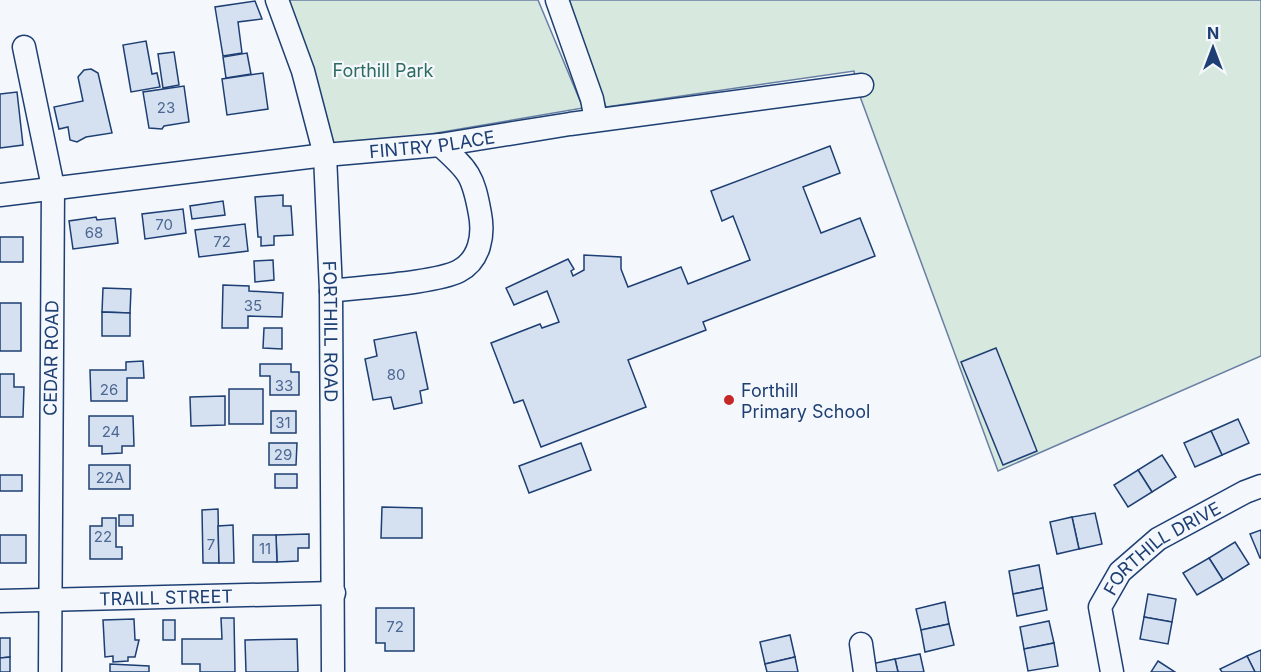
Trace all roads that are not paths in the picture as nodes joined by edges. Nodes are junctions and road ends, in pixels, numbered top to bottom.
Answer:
1 (277, 0) edge
2 (557, 0) edge
3 (24, 47) dead end
4 (862, 86) dead end
5 (596, 120) junction
6 (440, 145) junction
7 (325, 155) junction
8 (53, 187) junction
9 (0, 195) edge
10 (331, 291) junction
11 (1261, 486) edge
12 (334, 593) junction
13 (48, 599) junction
14 (0, 601) edge
15 (861, 644) dead end
16 (50, 672) edge
17 (333, 672) edge
18 (866, 672) edge
19 (1112, 672) edge

1 - 7 street, FORTHILL ROAD
2 - 5 street
3 - 8 street, CEDAR ROAD
4 - 5 street, FINTRY PLACE
5 - 6 street, FINTRY PLACE
6 - 7 street, FINTRY PLACE
6 - 10 street
7 - 8 street, FINTRY PLACE
7 - 10 street, FORTHILL ROAD
8 - 9 street, FINTRY PLACE
8 - 13 street, CEDAR ROAD
10 - 12 street, FORTHILL ROAD
11 - 19 street, FORTHILL DRIVE
12 - 13 street, TRAILL STREET
12 - 17 street, FORTHILL ROAD
13 - 14 street, TRAILL STREET
13 - 16 street, CEDAR ROAD
15 - 18 street

